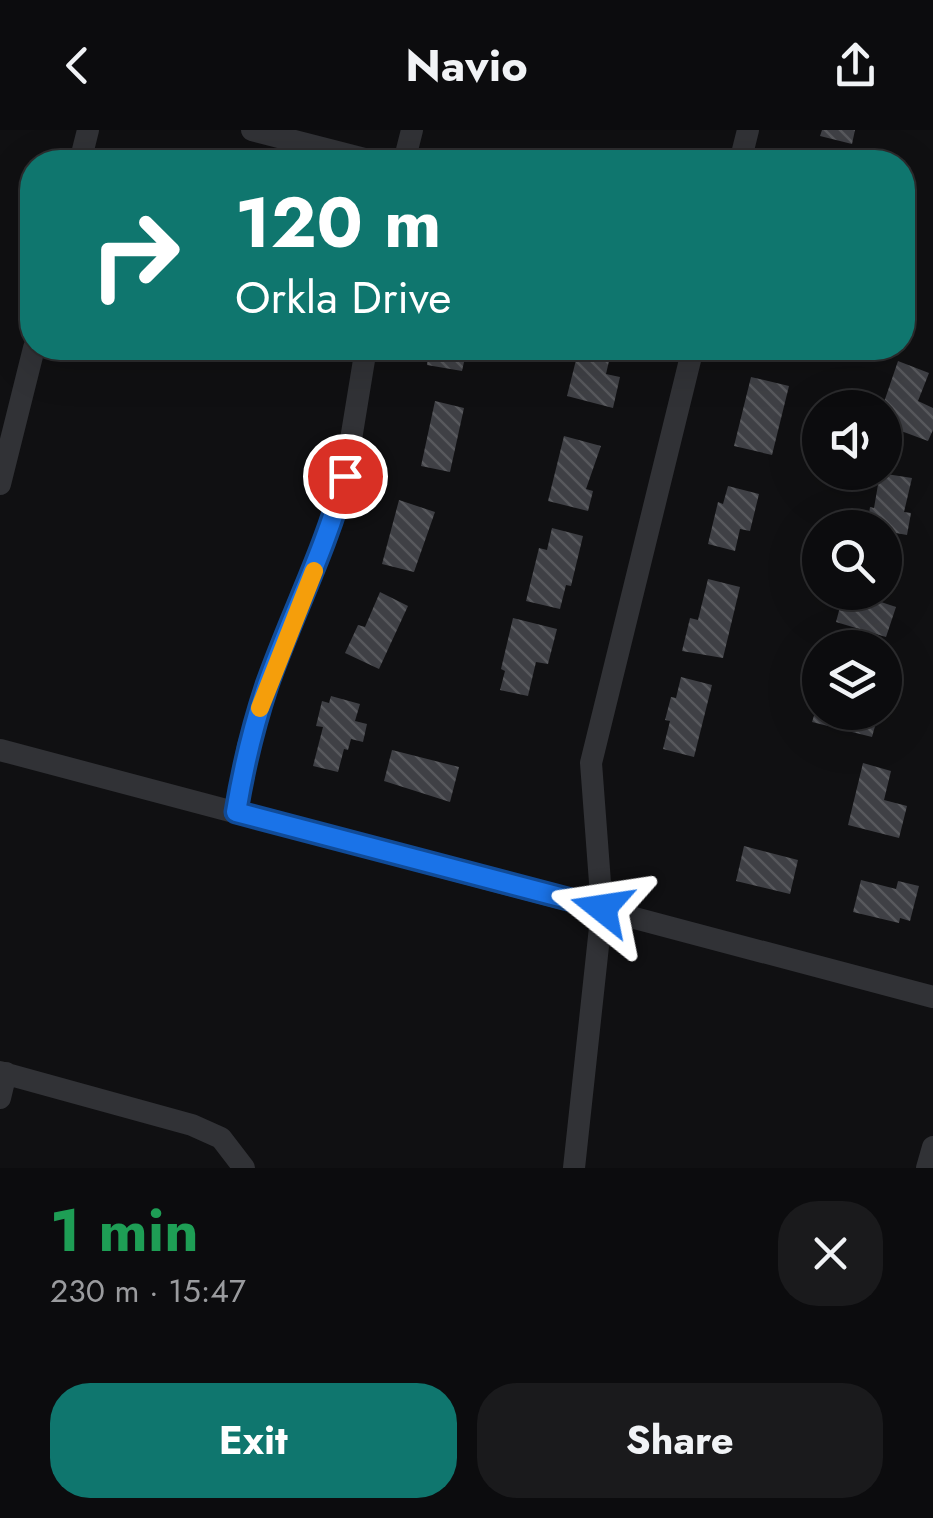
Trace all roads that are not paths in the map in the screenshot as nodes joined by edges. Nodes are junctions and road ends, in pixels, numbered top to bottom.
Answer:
1 (252, 130) edge
2 (330, 150) edge
3 (29, 360) edge
4 (364, 360) edge
5 (690, 360) edge
6 (9, 407) edge
7 (0, 484) edge
8 (0, 750) edge
9 (236, 812) junction
10 (602, 908) junction
11 (933, 996) edge
12 (3, 1073) edge
13 (0, 1098) edge
14 (933, 1147) edge
15 (244, 1168) edge
16 (574, 1168) edge
17 (928, 1168) edge

1 - 2 street
3 - 6 street
4 - 9 street
5 - 10 street
6 - 7 street
8 - 9 street
9 - 10 street
10 - 11 street
10 - 16 street
12 - 13 street
12 - 15 street
14 - 17 street

